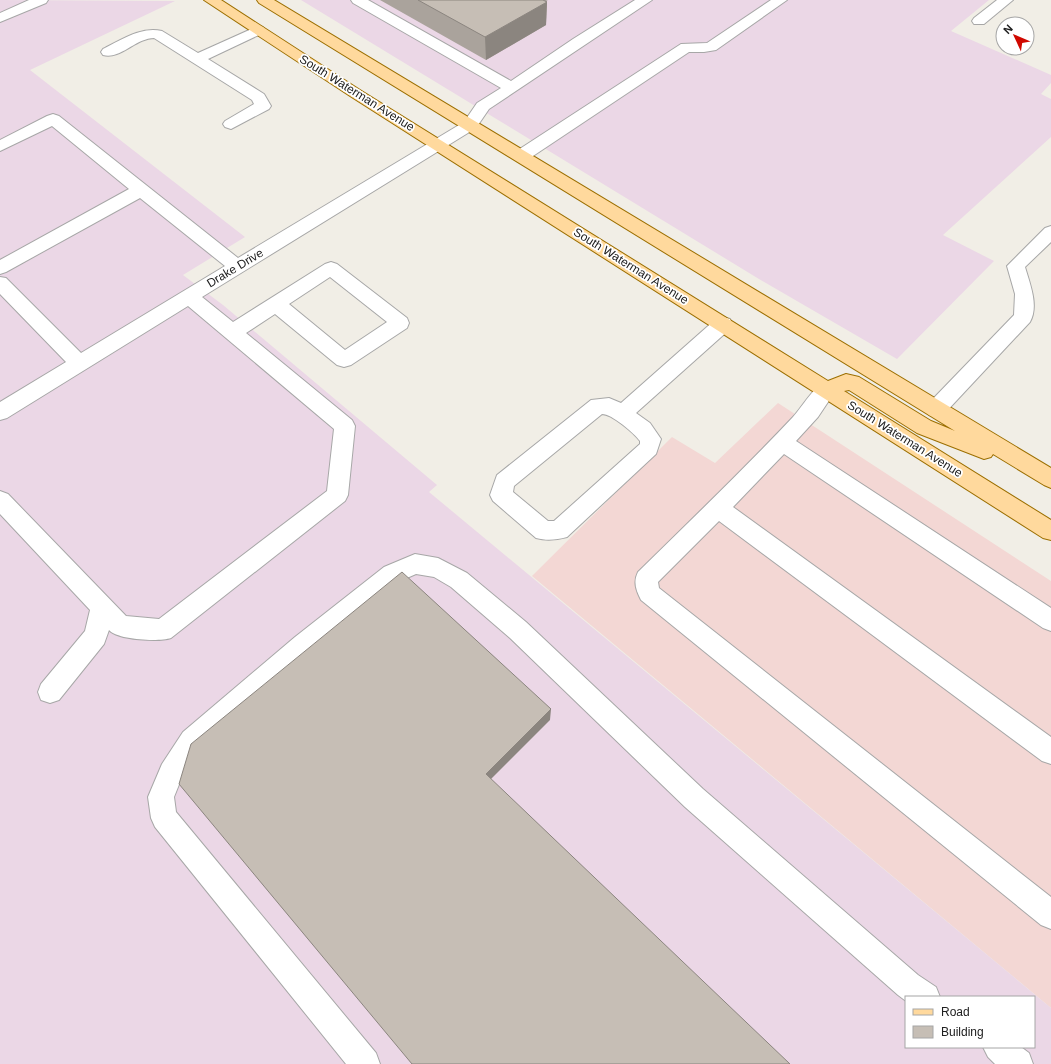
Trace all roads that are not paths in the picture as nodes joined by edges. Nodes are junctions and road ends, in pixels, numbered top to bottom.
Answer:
1 (41, 0) edge
2 (212, 0) edge
3 (358, 0) edge
4 (645, 0) edge
5 (780, 0) edge
6 (1006, 0) edge
7 (272, 1) edge
8 (0, 18) edge
9 (979, 21) dead end
10 (258, 30) junction
11 (108, 52) dead end
12 (197, 59) junction
13 (512, 88) junction
14 (231, 124) dead end
15 (470, 126) junction
16 (439, 145) junction
17 (0, 146) edge
18 (521, 156) junction
19 (141, 190) junction
20 (1051, 232) edge
21 (237, 267) junction
22 (0, 268) edge
23 (0, 283) edge
24 (189, 296) junction
25 (276, 304) junction
26 (723, 324) junction
27 (233, 332) junction
28 (79, 363) junction
29 (826, 390) junction
30 (936, 409) junction
31 (0, 412) edge
32 (622, 414) junction
33 (782, 442) junction
34 (1049, 478) edge
35 (0, 500) edge
36 (718, 508) junction
37 (1051, 531) edge
38 (102, 607) junction
39 (1051, 621) edge
40 (50, 692) dead end
41 (1051, 752) edge
42 (1051, 915) edge
43 (924, 996) edge
44 (999, 1048) edge
45 (365, 1064) edge
46 (1018, 1064) edge

1 - 8 street
2 - 10 main road, South Waterman Avenue
3 - 13 street
4 - 13 street
5 - 18 street
6 - 9 street
7 - 15 main road
10 - 12 street
10 - 16 main road, South Waterman Avenue
11 - 12 street
12 - 14 street
13 - 15 street
15 - 16 street, Drake Drive
15 - 18 main road
16 - 21 street, Drake Drive
16 - 26 main road, South Waterman Avenue
17 - 19 street
18 - 30 main road
19 - 21 street
19 - 22 street
20 - 30 street
21 - 24 street, Drake Drive
23 - 28 street
24 - 27 street
24 - 28 street, Drake Drive
25 - 25 street
25 - 27 street
26 - 29 main road, South Waterman Avenue
26 - 32 street
27 - 38 street
28 - 31 street, Drake Drive
29 - 33 street
29 - 34 main road
29 - 37 main road, South Waterman Avenue
30 - 34 main road
32 - 32 street
33 - 36 street
33 - 39 street
35 - 38 street
36 - 41 street
36 - 42 street
38 - 40 street
43 - 45 street
44 - 46 street

